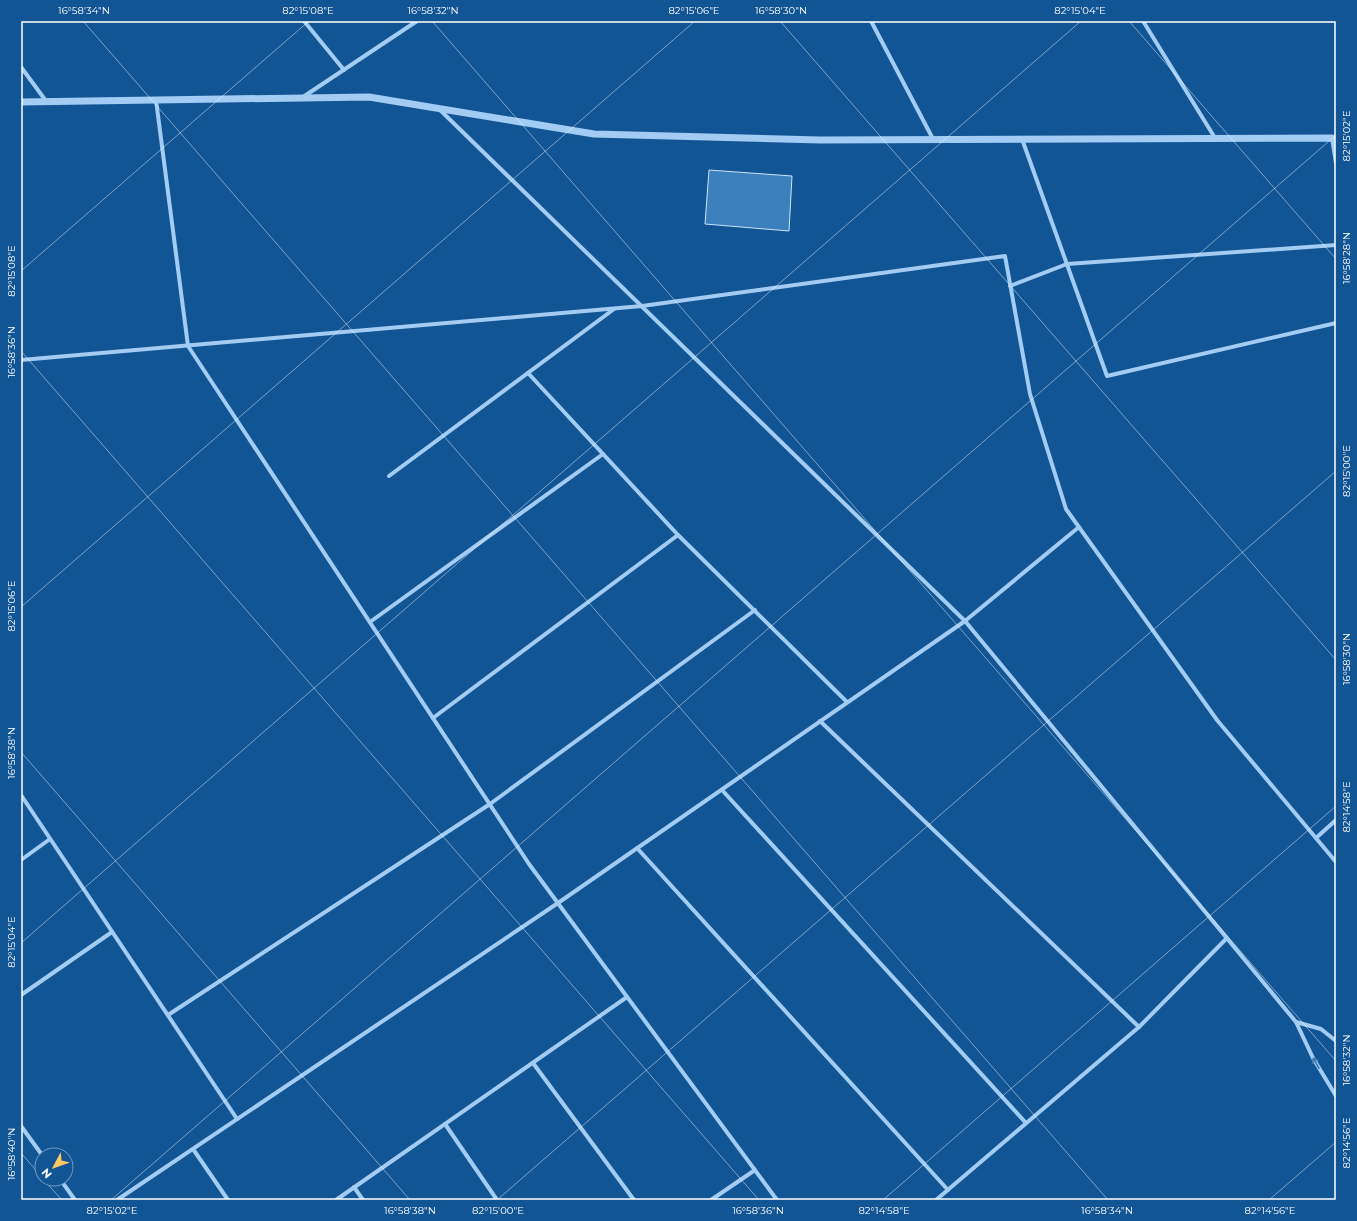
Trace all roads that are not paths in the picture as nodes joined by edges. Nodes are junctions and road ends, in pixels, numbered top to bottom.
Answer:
1 (304, 21) edge
2 (417, 21) edge
3 (871, 21) edge
4 (1143, 21) edge
5 (21, 67) edge
6 (344, 70) junction
7 (301, 98) junction
8 (156, 100) junction
9 (21, 102) edge
10 (46, 102) junction
11 (439, 109) junction
12 (933, 139) junction
13 (1022, 139) junction
14 (1215, 139) junction
15 (1334, 139) edge
16 (1336, 163) edge
17 (1336, 245) edge
18 (1067, 264) junction
19 (1010, 286) junction
20 (642, 306) junction
21 (614, 309) junction
22 (1336, 323) edge
23 (188, 346) junction
24 (21, 360) edge
25 (528, 373) junction
26 (603, 454) junction
27 (389, 476) dead end
28 (1079, 527) junction
29 (678, 535) junction
30 (755, 610) junction
31 (965, 621) junction
32 (370, 622) junction
33 (847, 702) junction
34 (433, 718) junction
35 (820, 721) junction
36 (722, 790) junction
37 (21, 795) edge
38 (490, 804) junction
39 (1336, 820) edge
40 (1316, 838) junction
41 (50, 839) junction
42 (637, 848) junction
43 (21, 860) edge
44 (1336, 862) edge
45 (558, 903) junction
46 (112, 932) junction
47 (1226, 938) junction
48 (21, 995) edge
49 (627, 997) junction
50 (168, 1015) junction
51 (1296, 1022) junction
52 (1139, 1027) junction
53 (1336, 1041) edge
54 (533, 1063) junction
55 (1336, 1096) edge
56 (237, 1119) junction
57 (1026, 1123) junction
58 (445, 1124) junction
59 (21, 1126) edge
60 (36, 1147) edge
61 (193, 1149) junction
62 (755, 1170) junction
63 (66, 1187) edge
64 (354, 1187) junction
65 (948, 1190) junction
66 (75, 1200) edge
67 (117, 1200) edge
68 (228, 1200) edge
69 (336, 1200) edge
70 (363, 1200) edge
71 (497, 1200) edge
72 (634, 1200) edge
73 (711, 1200) edge
74 (777, 1200) edge
75 (936, 1200) edge

1 - 6 street
2 - 6 street
3 - 12 street
4 - 14 street
5 - 10 street
6 - 7 street
7 - 8 street
7 - 11 street
8 - 10 street
8 - 23 street
9 - 10 street
11 - 12 street
11 - 20 street
12 - 13 street
13 - 14 street
13 - 18 street
14 - 15 street
15 - 16 street
17 - 18 street
18 - 19 street
18 - 22 street
19 - 20 street
19 - 28 street
20 - 21 street
20 - 31 street
21 - 23 street
21 - 25 street
23 - 24 street
23 - 32 street
25 - 26 street
25 - 27 street
26 - 29 street
26 - 32 street
28 - 31 street
28 - 40 street
29 - 30 street
29 - 34 street
30 - 33 street
30 - 38 street
31 - 33 street
31 - 47 street
32 - 34 street
33 - 35 street
34 - 38 street
35 - 36 street
35 - 52 street
36 - 42 street
36 - 57 street
37 - 41 street
38 - 45 street
38 - 50 street
39 - 40 street
40 - 44 street
41 - 43 street
41 - 46 street
42 - 45 street
42 - 65 street
45 - 49 street
45 - 56 street
46 - 48 street
46 - 50 street
47 - 51 street
47 - 52 street
49 - 54 street
49 - 62 street
50 - 56 street
51 - 53 street
55 -> 51 street
52 - 57 street
54 - 58 street
54 - 72 street
56 - 61 street
57 - 65 street
58 - 64 street
58 - 71 street
59 - 60 street
61 - 67 street
61 - 68 street
62 - 73 street
62 - 74 street
63 - 66 street
64 - 69 street
64 - 70 street
65 - 75 street

